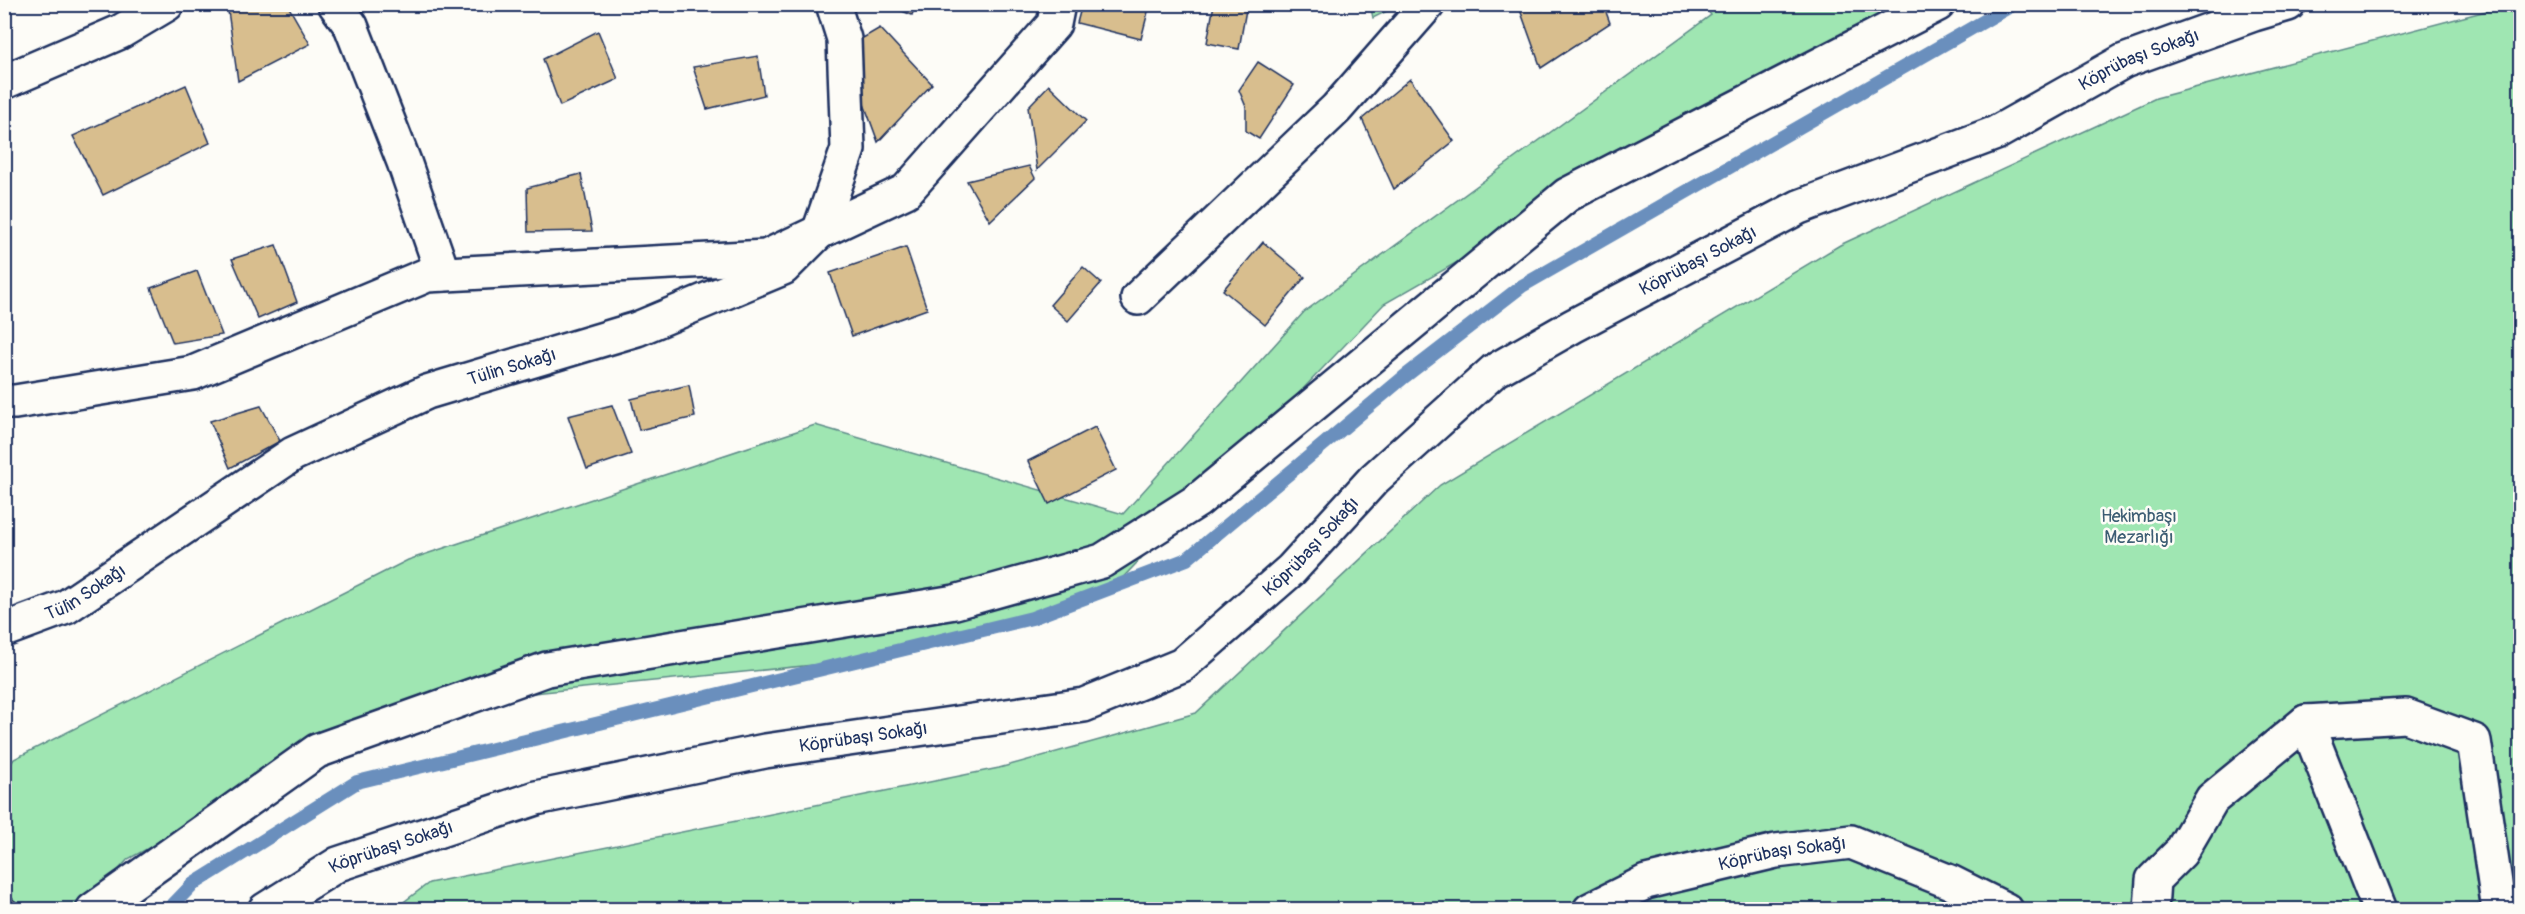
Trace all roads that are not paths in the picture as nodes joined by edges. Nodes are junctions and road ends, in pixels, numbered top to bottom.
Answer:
1 (167, 4) edge
2 (335, 4) edge
3 (833, 4) edge
4 (1058, 4) edge
5 (1428, 4) edge
6 (1938, 4) edge
7 (2288, 4) edge
8 (4, 82) edge
9 (819, 232) junction
10 (443, 274) junction
11 (1138, 298) dead end
12 (4, 402) edge
13 (4, 630) edge
14 (2306, 722) junction
15 (93, 909) edge
16 (265, 909) edge
17 (1590, 909) edge
18 (2006, 909) edge
19 (2151, 909) edge
20 (2380, 909) edge
21 (2499, 909) edge

1 - 8 street
2 - 10 street
3 - 9 street, Tülin Sokağı
4 - 9 street
5 - 11 street
6 - 15 street
7 - 16 street, Köprübaşı Sokağı
9 - 10 street
9 - 13 street, Tülin Sokağı
10 - 12 street
14 - 19 street
14 - 20 street
14 - 21 street
17 - 18 street, Köprübaşı Sokağı

